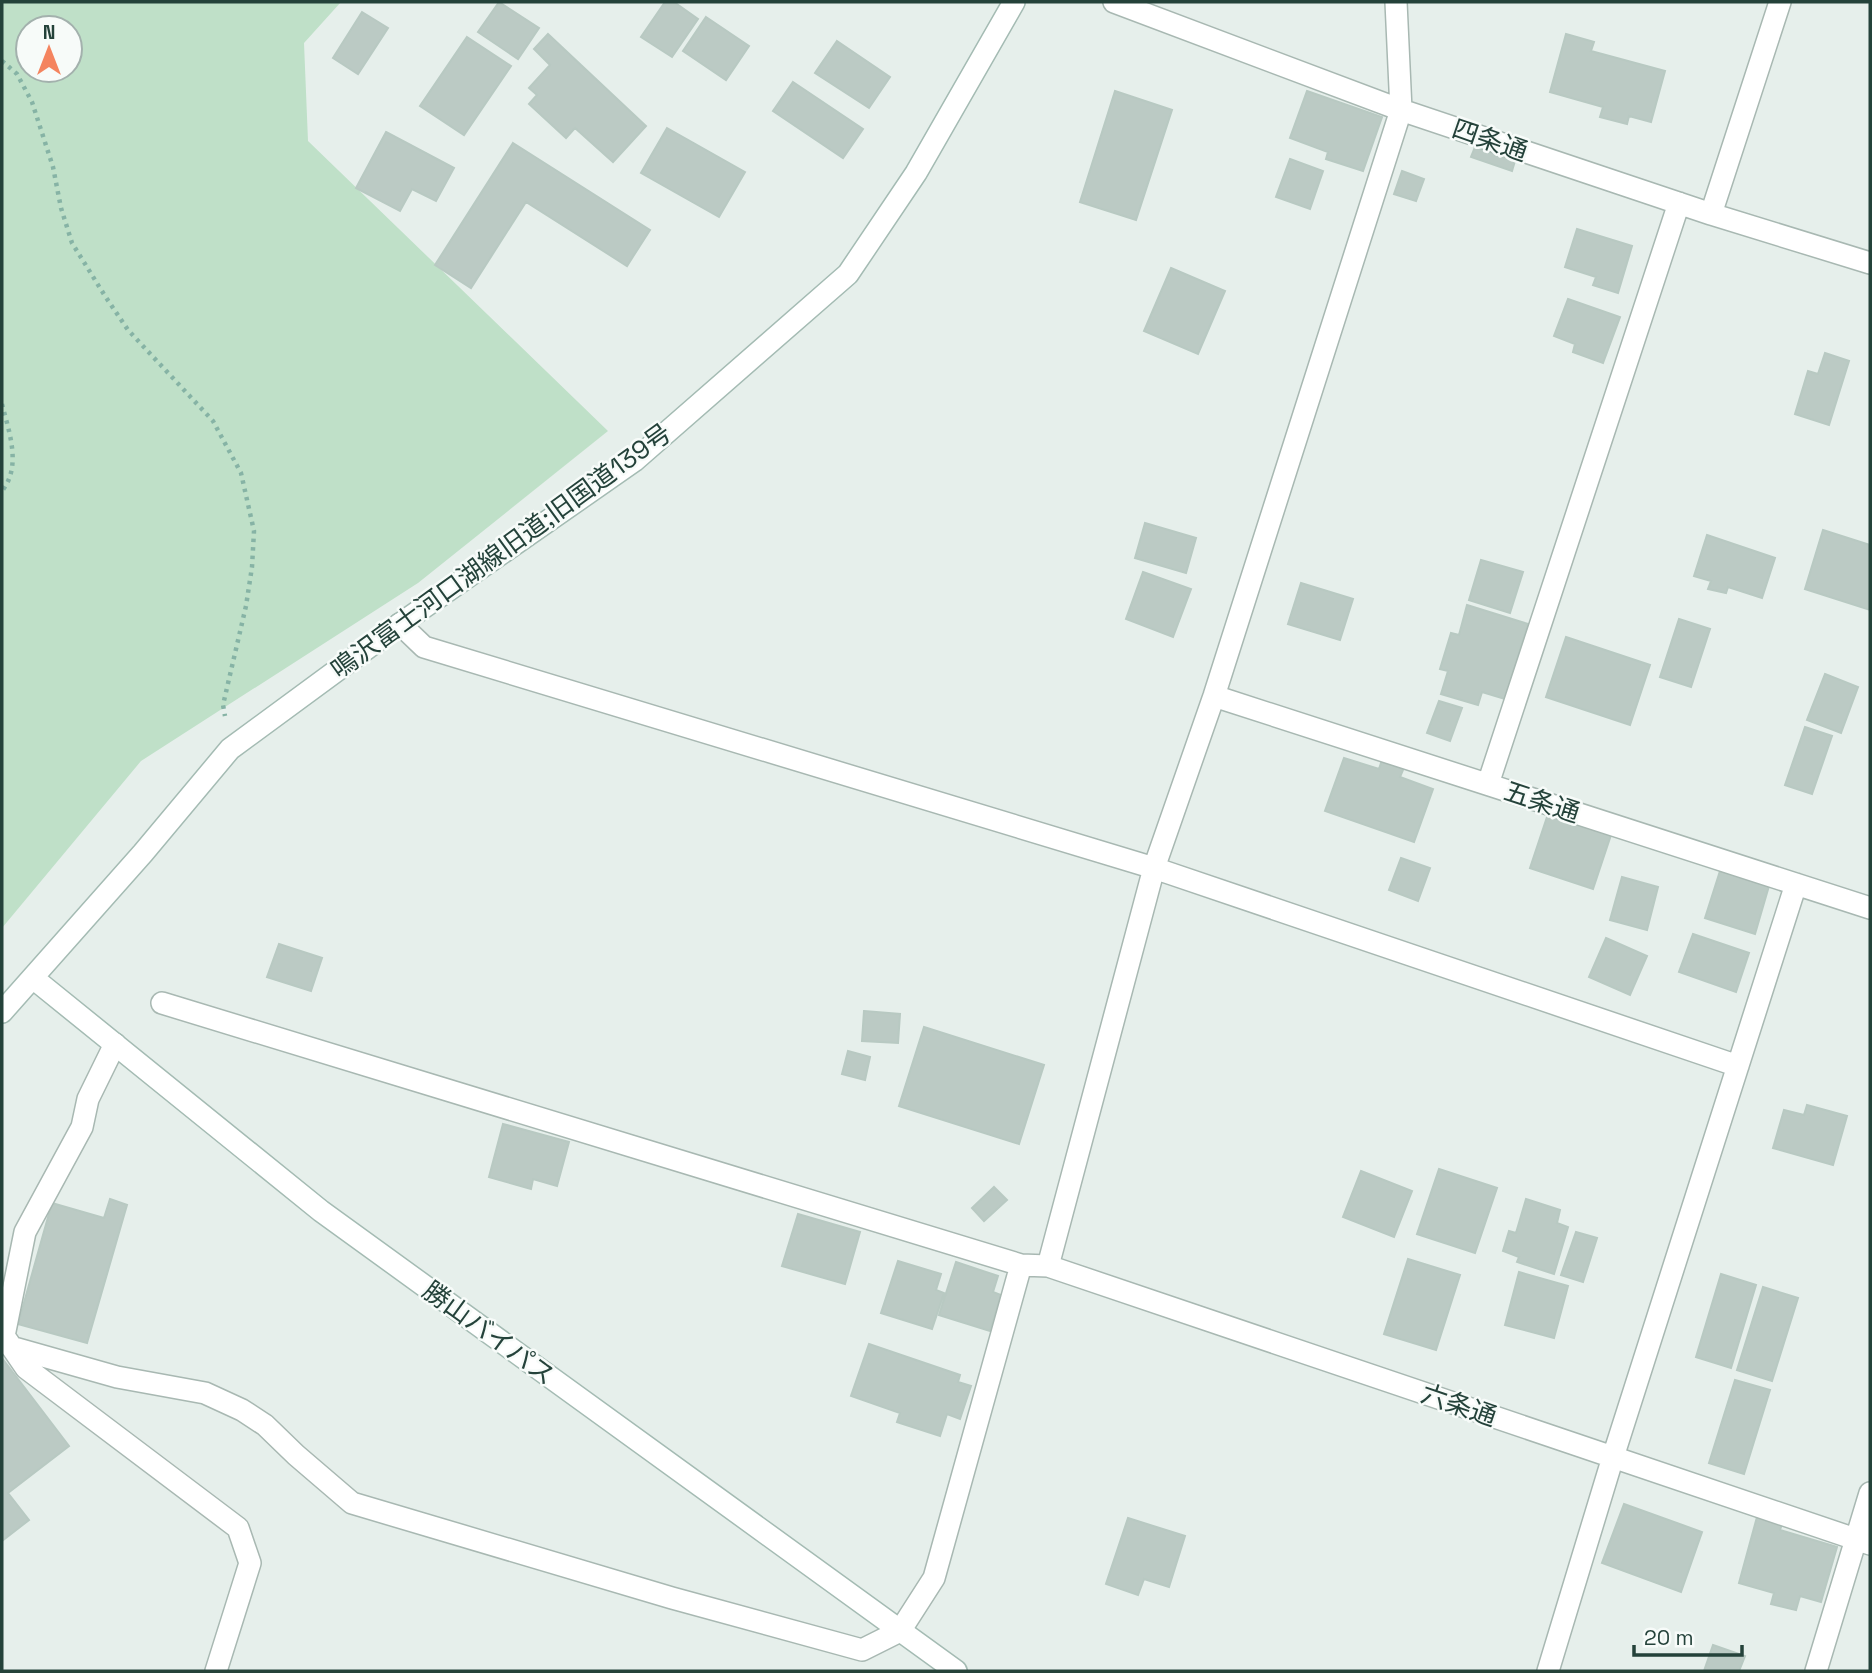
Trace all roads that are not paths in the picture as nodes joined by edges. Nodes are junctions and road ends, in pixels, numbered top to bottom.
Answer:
1 (1014, 2) edge
2 (1114, 2) edge
3 (1396, 2) edge
4 (1780, 2) edge
5 (1401, 110) junction
6 (1679, 203) junction
7 (1711, 214) junction
8 (1870, 263) edge
9 (400, 624) junction
10 (1214, 696) junction
11 (1488, 785) junction
12 (1154, 868) junction
13 (1796, 884) junction
14 (1870, 908) edge
15 (33, 978) junction
16 (162, 1003) dead end
17 (2, 1012) edge
18 (115, 1044) junction
19 (1738, 1066) junction
20 (1021, 1265) junction
21 (1048, 1266) junction
22 (11, 1347) junction
23 (1613, 1457) junction
24 (1870, 1493) edge
25 (1863, 1542) edge
26 (900, 1631) junction
27 (216, 1671) edge
28 (956, 1671) edge
29 (1548, 1671) edge
30 (1816, 1671) edge

1 - 9 street, 鳴沢富士河口湖線旧道;旧国道139号
2 - 5 street, 四条通
3 - 5 street
4 - 7 street
5 - 6 street, 四条通
5 - 10 street
6 - 7 street, 四条通
6 - 11 street
7 - 8 street, 四条通
9 - 12 street
9 - 15 street, 鳴沢富士河口湖線旧道;旧国道139号
10 - 11 street, 五条通
10 - 12 street
11 - 13 street, 五条通
12 - 19 street
12 - 21 street
13 - 14 street, 五条通
13 - 19 street
15 - 17 street, 鳴沢富士河口湖線旧道;旧国道139号
15 - 18 street, 勝山バイパス
16 - 20 street, 六条通
18 - 22 street
18 - 26 street, 勝山バイパス
19 - 23 street
20 - 21 street, 六条通
20 - 26 street
21 - 23 street, 六条通
22 - 26 street
22 - 27 street
23 - 25 street, 六条通
23 - 29 street
24 - 25 street
25 - 30 street
26 - 28 street, 勝山バイパス

